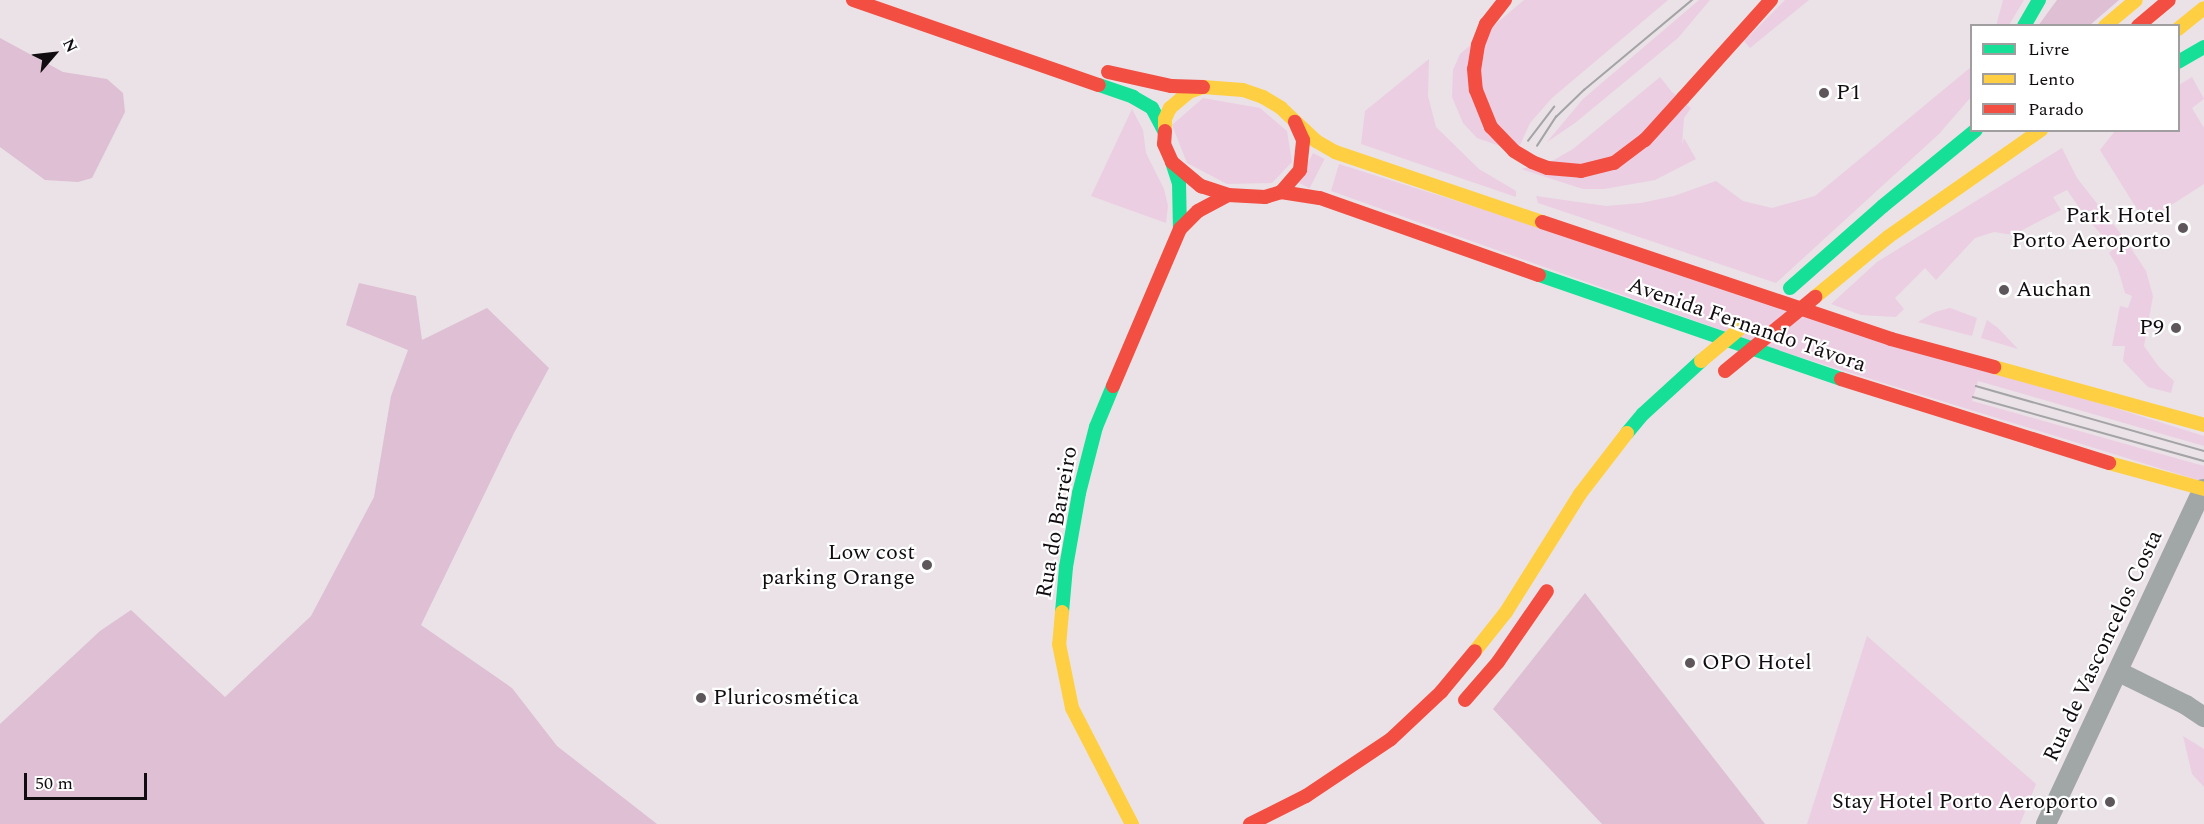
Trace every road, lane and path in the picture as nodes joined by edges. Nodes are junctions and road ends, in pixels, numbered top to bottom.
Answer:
1 (853, 0) edge
2 (1505, 0) edge
3 (1771, 0) edge
4 (2039, 0) edge
5 (2136, 0) edge
6 (2169, 0) edge
7 (2204, 8) edge
8 (2025, 24) edge
9 (2107, 24) edge
10 (2140, 24) edge
11 (2180, 27) edge
12 (2204, 47) edge
13 (2180, 61) edge
14 (1098, 69) dead end
15 (1203, 87) junction
16 (1295, 122) junction
17 (1962, 123) dead end
18 (1164, 131) junction
19 (1974, 132) edge
20 (2038, 132) edge
21 (2004, 138) dead end
22 (2043, 146) dead end
23 (1172, 162) junction
24 (1281, 192) junction
25 (1228, 195) junction
26 (1883, 206) junction
27 (1923, 214) junction
28 (1180, 229) junction
29 (1711, 383) dead end
30 (2204, 424) edge
31 (2204, 489) edge
32 (1557, 575) dead end
33 (2119, 672) junction
34 (1452, 713) dead end
35 (2204, 717) edge
36 (1132, 824) edge
37 (1250, 824) edge
38 (2046, 824) edge

1 - 18 main road
2 - 3 main road, bridge
4 - 8 main road
5 - 9 main road
6 - 10 main road
7 - 11 main road
12 - 13 main road
14 - 15 main road
15 - 16 main road
15 - 18 main road
16 - 24 main road
16 - 30 main road, Avenida Fernando Távora
17 - 26 main road
18 - 23 main road
19 - 26 main road
20 - 27 main road
21 - 27 main road
22 - 27 main road
23 - 25 main road
23 - 28 main road, Rua do Barreiro
24 - 25 main road
24 - 31 main road, Avenida Fernando Távora
25 - 28 main road, Rua do Barreiro
26 - 37 main road, bridge
27 - 29 main road, bridge
28 - 36 main road, Rua do Barreiro
31 - 33 street, Rua de Vasconcelos Costa
32 - 34 main road
33 - 35 street
33 - 38 street, Rua de Vasconcelos Costa

